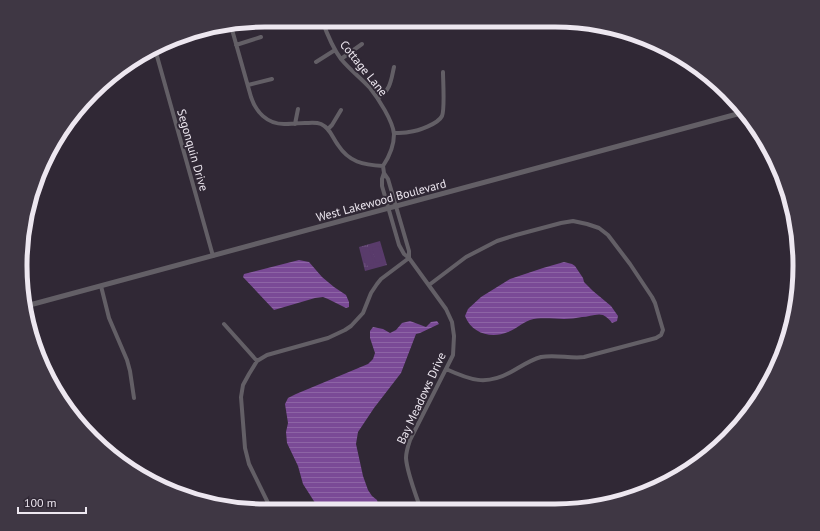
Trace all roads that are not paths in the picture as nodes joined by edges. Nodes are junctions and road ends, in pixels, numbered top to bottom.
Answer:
1 (325, 27) edge
2 (232, 29) edge
3 (261, 37) dead end
4 (362, 44) dead end
5 (236, 45) junction
6 (335, 50) junction
7 (156, 54) edge
8 (341, 59) junction
9 (316, 62) dead end
10 (394, 67) dead end
11 (442, 72) dead end
12 (272, 78) dead end
13 (248, 85) junction
14 (378, 98) junction
15 (298, 109) dead end
16 (341, 110) dead end
17 (739, 114) edge
18 (295, 124) junction
19 (328, 129) junction
20 (394, 133) junction
21 (383, 166) junction
22 (384, 173) junction
23 (395, 206) junction
24 (388, 208) junction
25 (212, 256) junction
26 (409, 258) junction
27 (429, 285) junction
28 (101, 286) junction
29 (31, 305) edge
30 (224, 324) dead end
31 (257, 361) junction
32 (446, 369) junction
33 (134, 398) dead end
34 (269, 504) edge
35 (419, 504) edge

1 - 6 street, Cottage Lane
2 - 5 street
3 - 5 street
4 - 8 street
5 - 13 street
6 - 8 street, Cottage Lane
6 - 9 street
7 - 25 street, Segonquin Drive
8 - 14 street, Cottage Lane
10 - 14 street
11 - 20 street
12 - 13 street
13 - 18 street
14 - 20 street, Cottage Lane
15 - 18 street
16 - 19 street
17 - 23 street, West Lakewood Boulevard
18 - 19 street
19 - 21 street
20 - 21 street
21 - 22 street
22 - 23 street
22 - 24 street
23 - 24 street, West Lakewood Boulevard
23 - 26 street, Bay Meadows Drive
24 - 25 street, West Lakewood Boulevard
24 - 26 street, Bay Meadows Drive
25 - 28 street, West Lakewood Boulevard
26 - 27 street, Bay Meadows Drive
26 - 31 street
27 - 32 street, Bay Meadows Drive
27 - 32 street
28 - 29 street, West Lakewood Boulevard
28 - 33 street
30 - 31 street
31 - 34 street
32 - 35 street, Bay Meadows Drive

